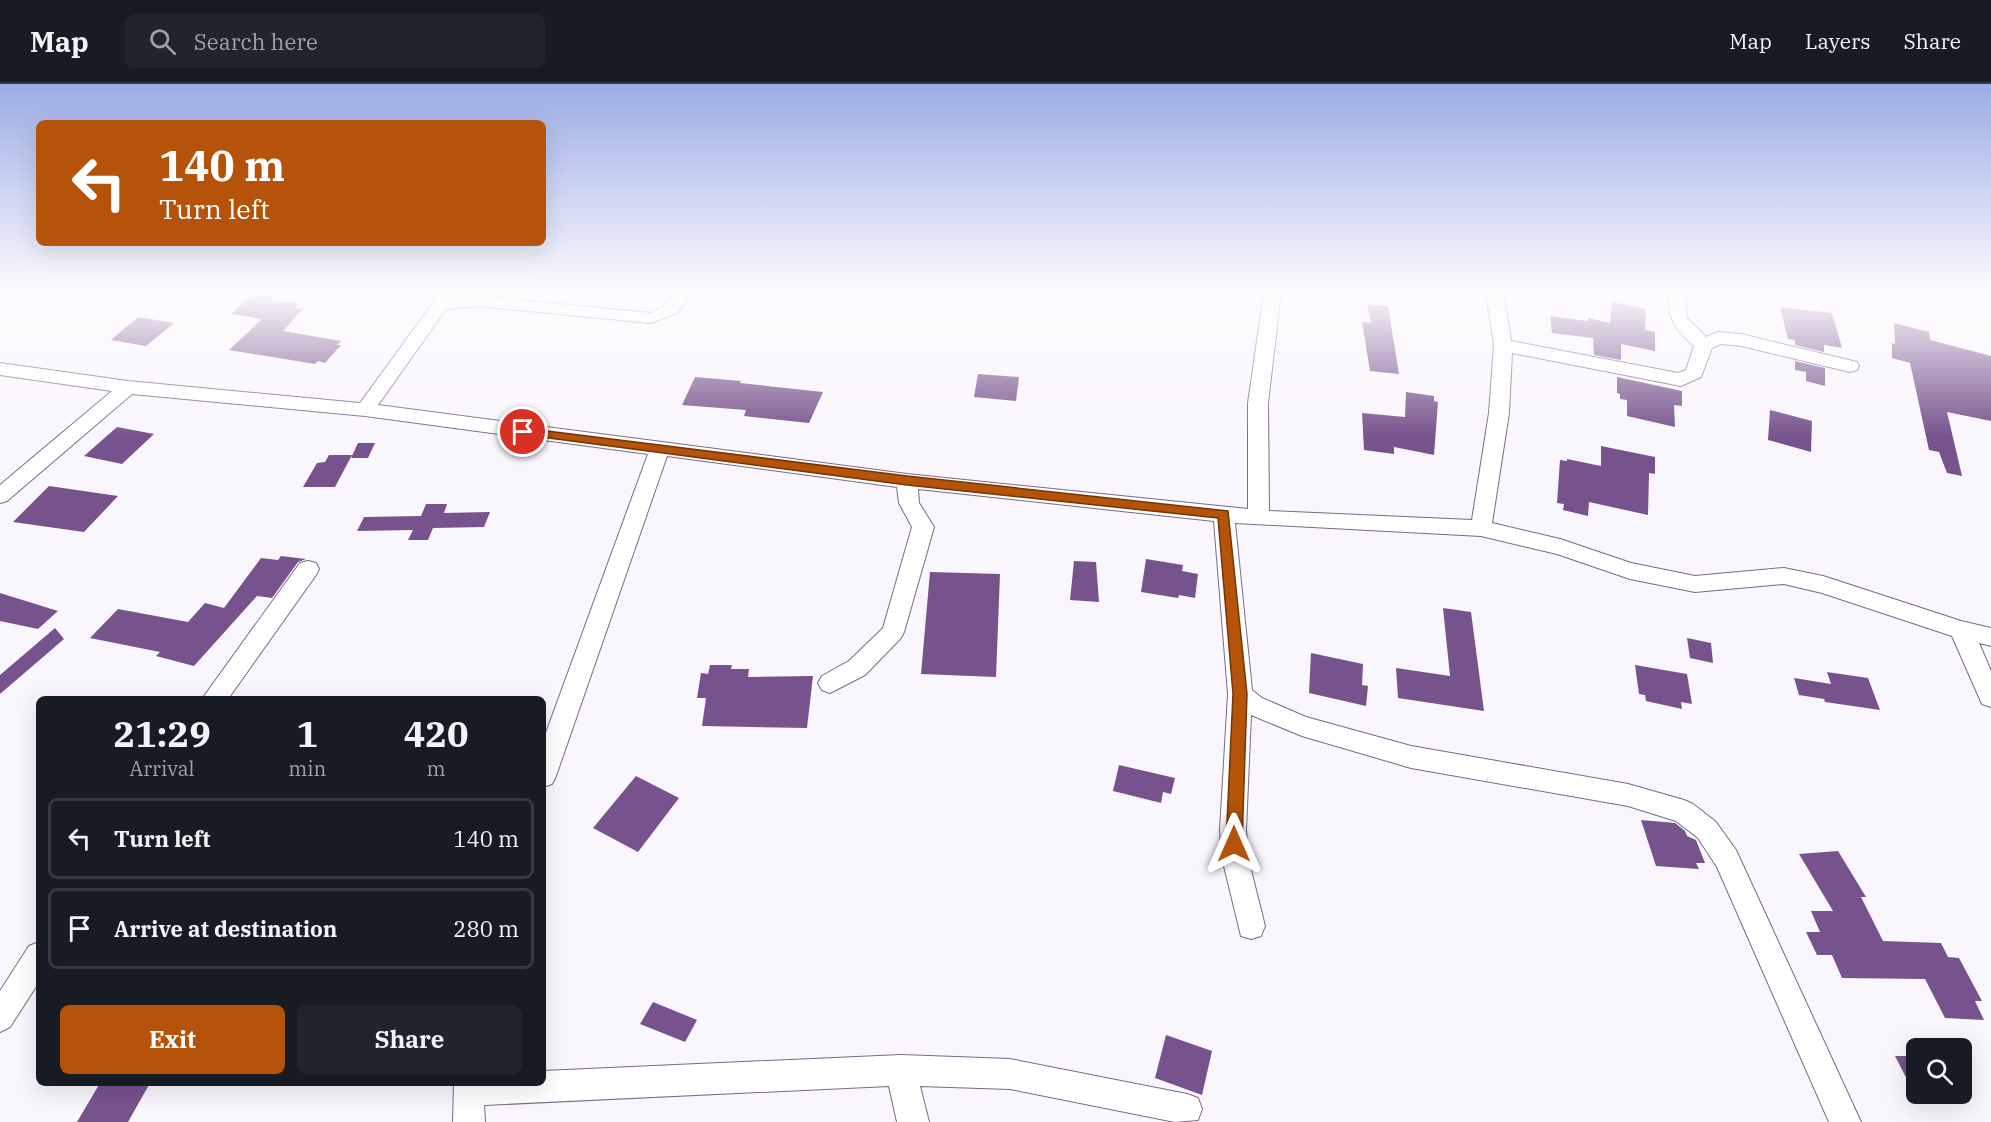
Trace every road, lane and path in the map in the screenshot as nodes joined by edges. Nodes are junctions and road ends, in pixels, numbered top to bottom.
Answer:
1 (415, 340) edge
2 (1266, 340) edge
3 (1502, 340) edge
4 (1699, 340) edge
5 (1713, 340) edge
6 (1743, 340) edge
7 (1503, 345) junction
8 (1704, 345) junction
9 (1850, 366) dead end
10 (0, 369) edge
11 (128, 387) junction
12 (365, 410) junction
13 (659, 450) junction
14 (0, 472) edge
15 (27, 475) junction
16 (907, 481) junction
17 (0, 496) edge
18 (1224, 514) junction
19 (1258, 518) junction
20 (1481, 528) junction
21 (308, 569) dead end
22 (1961, 630) junction
23 (1991, 637) edge
24 (830, 683) dead end
25 (1240, 694) junction
26 (216, 696) edge
27 (1991, 697) edge
28 (546, 768) edge
29 (1251, 926) dead end
30 (36, 961) edge
31 (0, 1017) edge
32 (901, 1070) junction
33 (546, 1084) edge
34 (494, 1086) edge
35 (469, 1087) edge
36 (1187, 1109) dead end
37 (469, 1122) edge
38 (913, 1122) edge
39 (1845, 1122) edge

1 - 12 street
2 - 19 street
3 - 7 street
4 - 8 street
5 - 8 street
6 - 9 street
7 - 8 street
7 - 20 street
10 - 11 street
11 - 12 street
11 - 15 street
12 - 13 street
13 - 16 street
13 - 28 street
14 - 15 street
15 - 17 street
16 - 18 street
16 - 24 street
18 - 19 street
18 - 25 street
19 - 20 street
20 - 22 street
21 - 26 street
22 - 23 street
22 - 27 street
25 - 29 street
25 - 39 street
30 - 31 street
32 - 33 street
32 - 36 street
32 - 38 street
34 - 35 street
35 - 37 street

